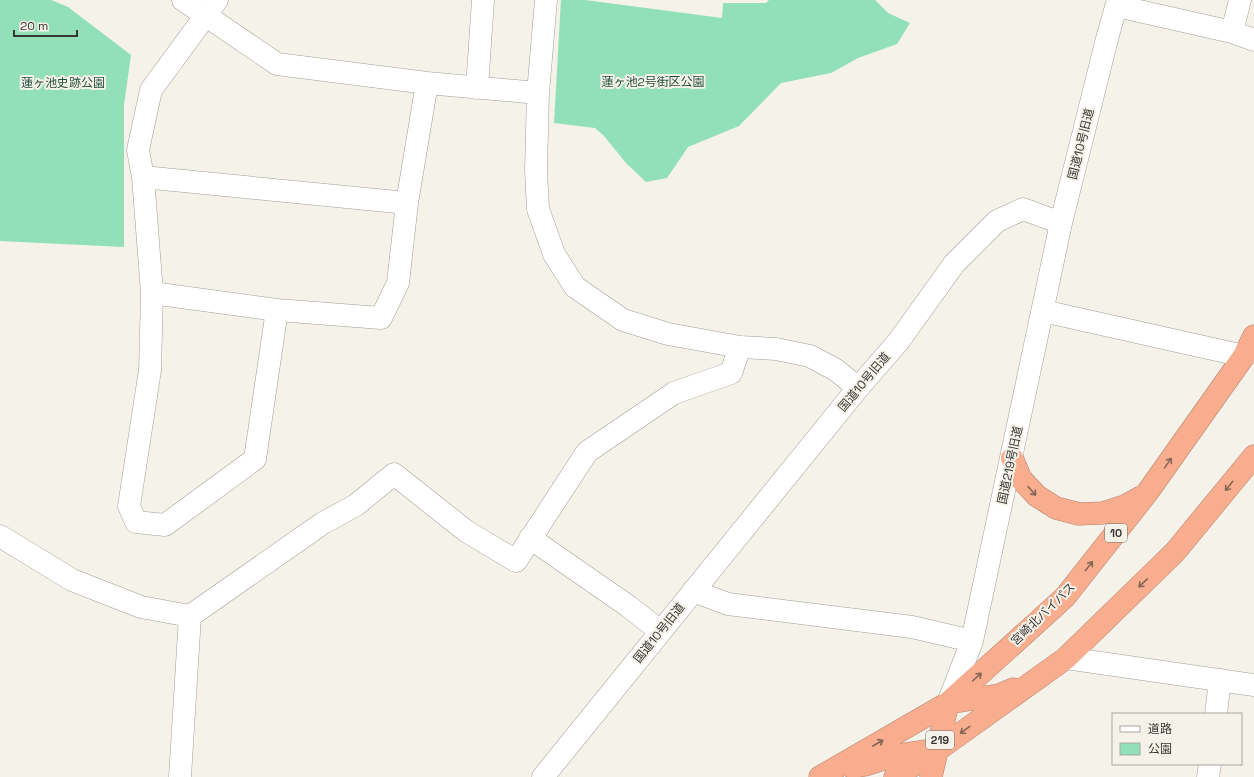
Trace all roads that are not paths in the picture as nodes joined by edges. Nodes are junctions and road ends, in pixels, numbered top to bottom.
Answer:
1 (183, 0) edge
2 (483, 0) edge
3 (546, 0) edge
4 (1240, 0) edge
5 (1118, 3) edge
6 (210, 8) edge
7 (1232, 32) junction
8 (1254, 40) edge
9 (427, 83) junction
10 (477, 88) junction
11 (538, 93) junction
12 (143, 177) junction
13 (407, 202) junction
14 (1061, 223) junction
15 (152, 293) junction
16 (277, 310) junction
17 (1043, 311) junction
18 (1254, 336) edge
19 (740, 347) junction
20 (1244, 356) junction
21 (858, 388) junction
22 (1254, 456) edge
23 (1012, 458) junction
24 (1147, 493) junction
25 (0, 536) edge
26 (530, 538) junction
27 (693, 591) junction
28 (190, 616) junction
29 (660, 631) junction
30 (972, 641) junction
31 (1066, 658) junction
32 (1220, 680) junction
33 (1031, 682) junction
34 (1254, 685) edge
35 (948, 703) junction
36 (1216, 713) edge
37 (939, 749) junction
38 (1210, 765) edge
39 (826, 773) edge
40 (180, 777) edge
41 (543, 777) edge
42 (895, 777) edge
43 (931, 777) edge
44 (1208, 777) edge

1 - 6 street
2 - 10 street
3 - 11 street
4 - 7 street
5 - 7 street
5 - 14 street, 国道10号旧道
6 - 9 street
6 - 12 street
7 - 8 street
9 - 10 street
9 - 13 street
10 - 11 street
11 - 19 street
12 - 13 street
12 - 15 street
13 - 16 street
14 - 17 street, 国道219号旧道
14 - 21 street, 国道10号旧道
15 - 16 street
15 - 16 street
17 - 20 street
17 - 23 street, 国道219号旧道
18 - 20 highway, 宮崎北バイパス / 10
19 - 21 street
19 - 26 street
24 -> 20 highway, 宮崎北バイパス / 10
21 - 27 street, 国道10号旧道
22 -> 31 highway
23 -> 24 highway
23 - 30 street, 国道219号旧道
35 -> 24 highway, 宮崎北バイパス / 10
25 - 28 street
26 - 28 street
26 - 29 street
27 - 29 street, 国道10号旧道
27 - 30 street
28 - 40 street
29 - 41 street, 国道10号旧道
30 - 35 street, 国道219号旧道
31 - 32 street
31 - 33 highway
32 - 34 street
32 - 36 street
33 - 35 highway
33 -> 37 highway
35 - 37 highway, 219
39 -> 35 highway, 宮崎北バイパス / 10
37 - 39 highway
37 - 42 highway
37 - 43 highway, 219
38 - 44 street

